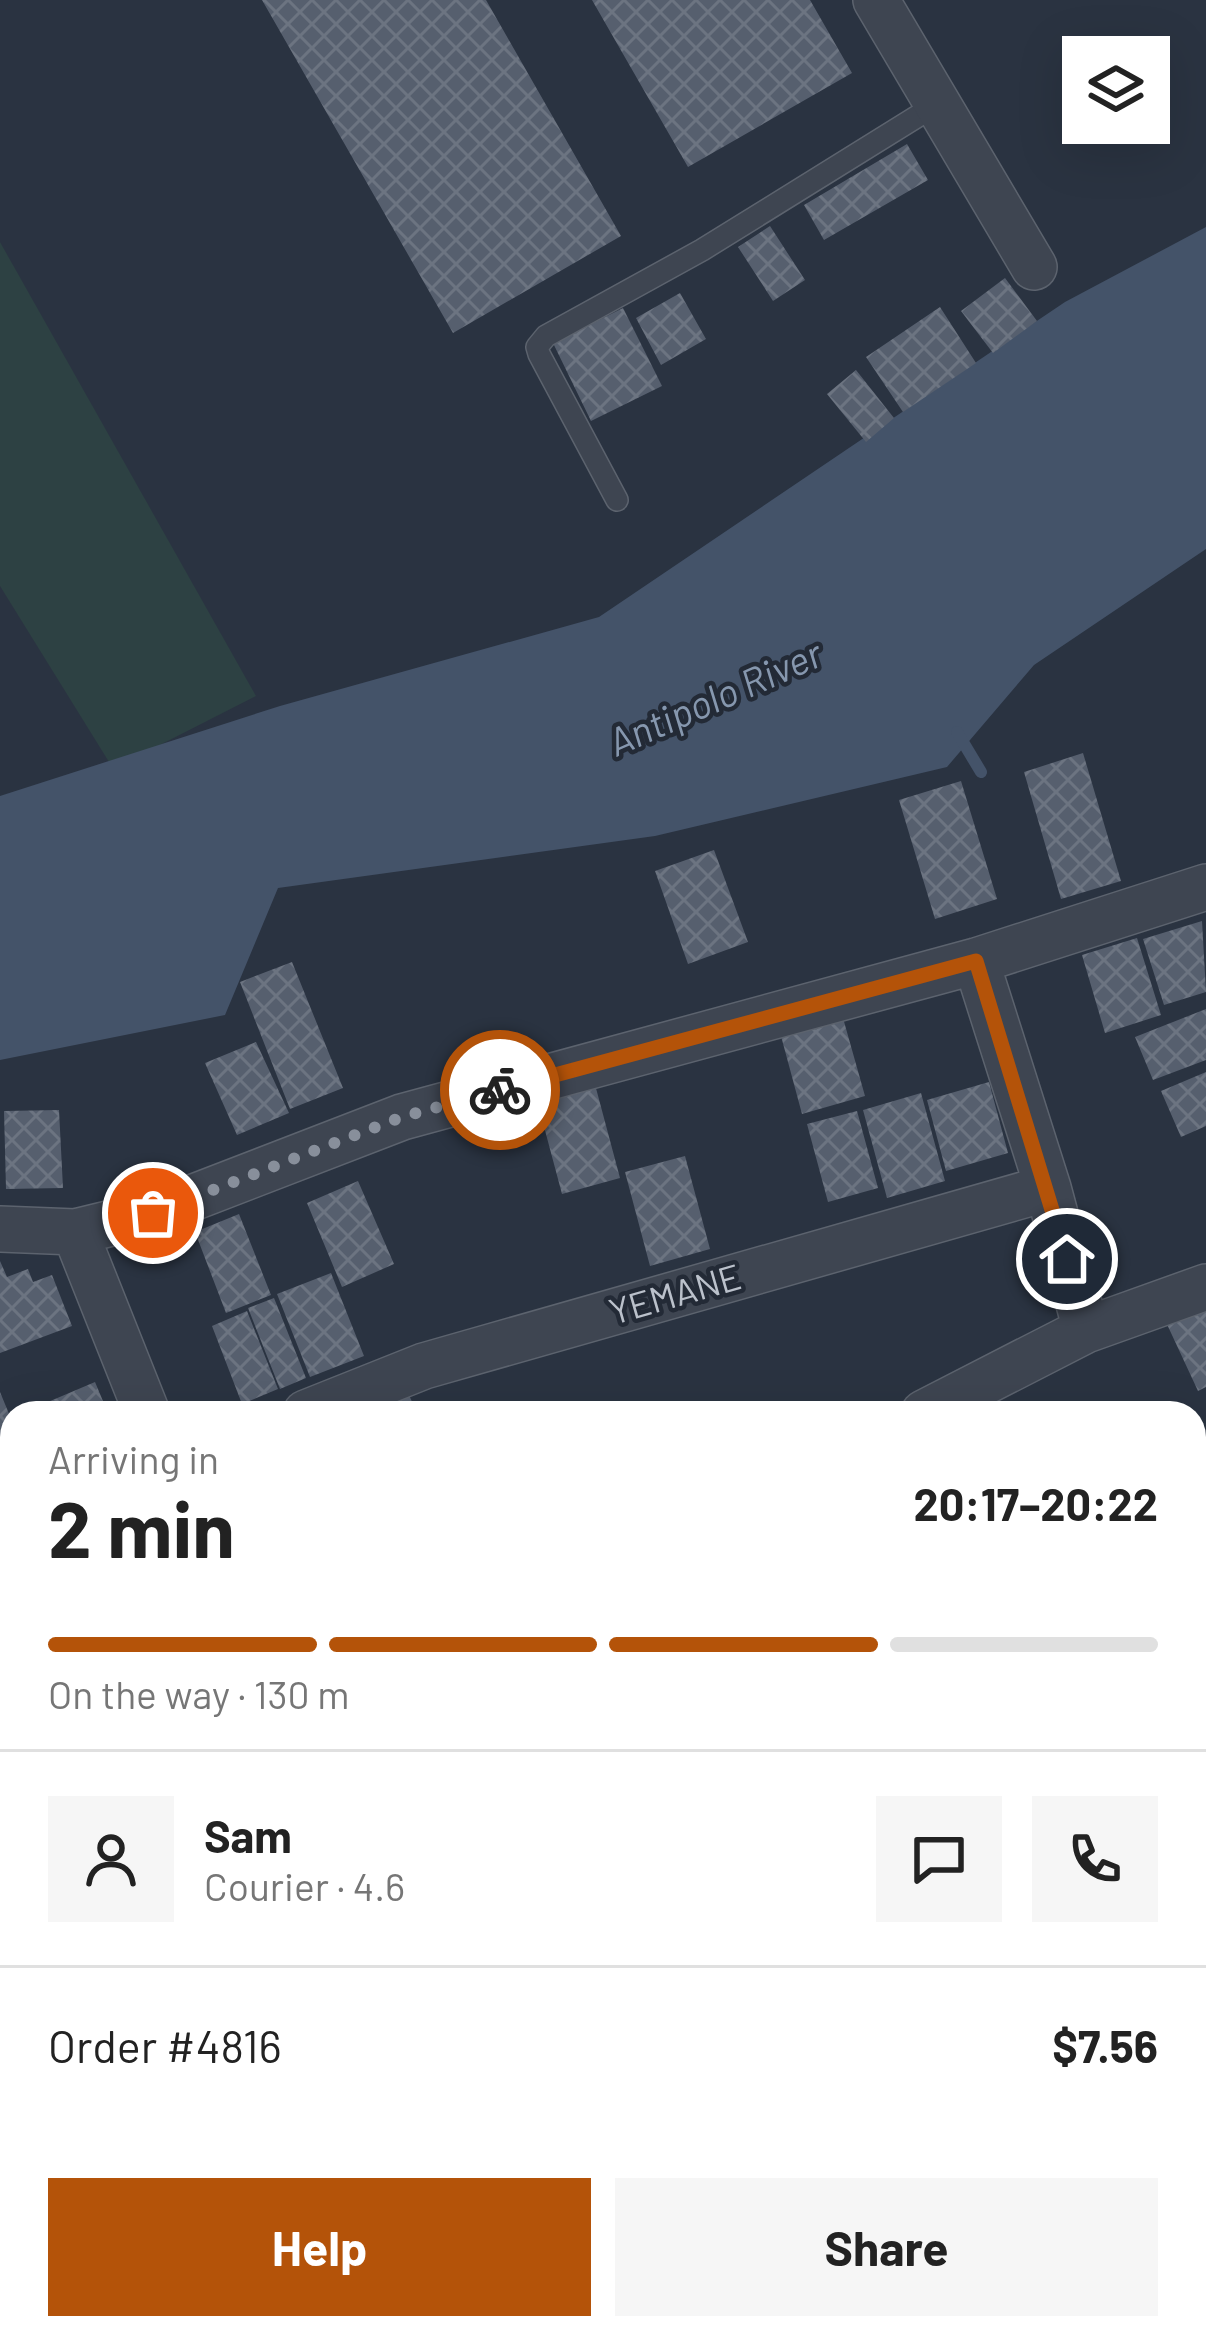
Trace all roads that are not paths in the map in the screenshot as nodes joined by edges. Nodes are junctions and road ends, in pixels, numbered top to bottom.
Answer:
1 (876, 0) edge
2 (934, 106) junction
3 (1034, 267) dead end
4 (617, 500) dead end
5 (1206, 887) edge
6 (976, 961) junction
7 (1048, 1188) junction
8 (0, 1229) edge
9 (75, 1232) junction
10 (1206, 1288) edge
11 (1086, 1330) junction
12 (142, 1401) edge
13 (336, 1401) edge
14 (947, 1401) edge

1 - 2 street
2 - 3 street
2 - 4 lane
5 - 6 street
6 - 7 street
6 - 9 street
7 - 11 street
7 - 13 street, YEMANE
8 - 9 street
9 - 12 street
10 - 11 street
11 - 14 street

